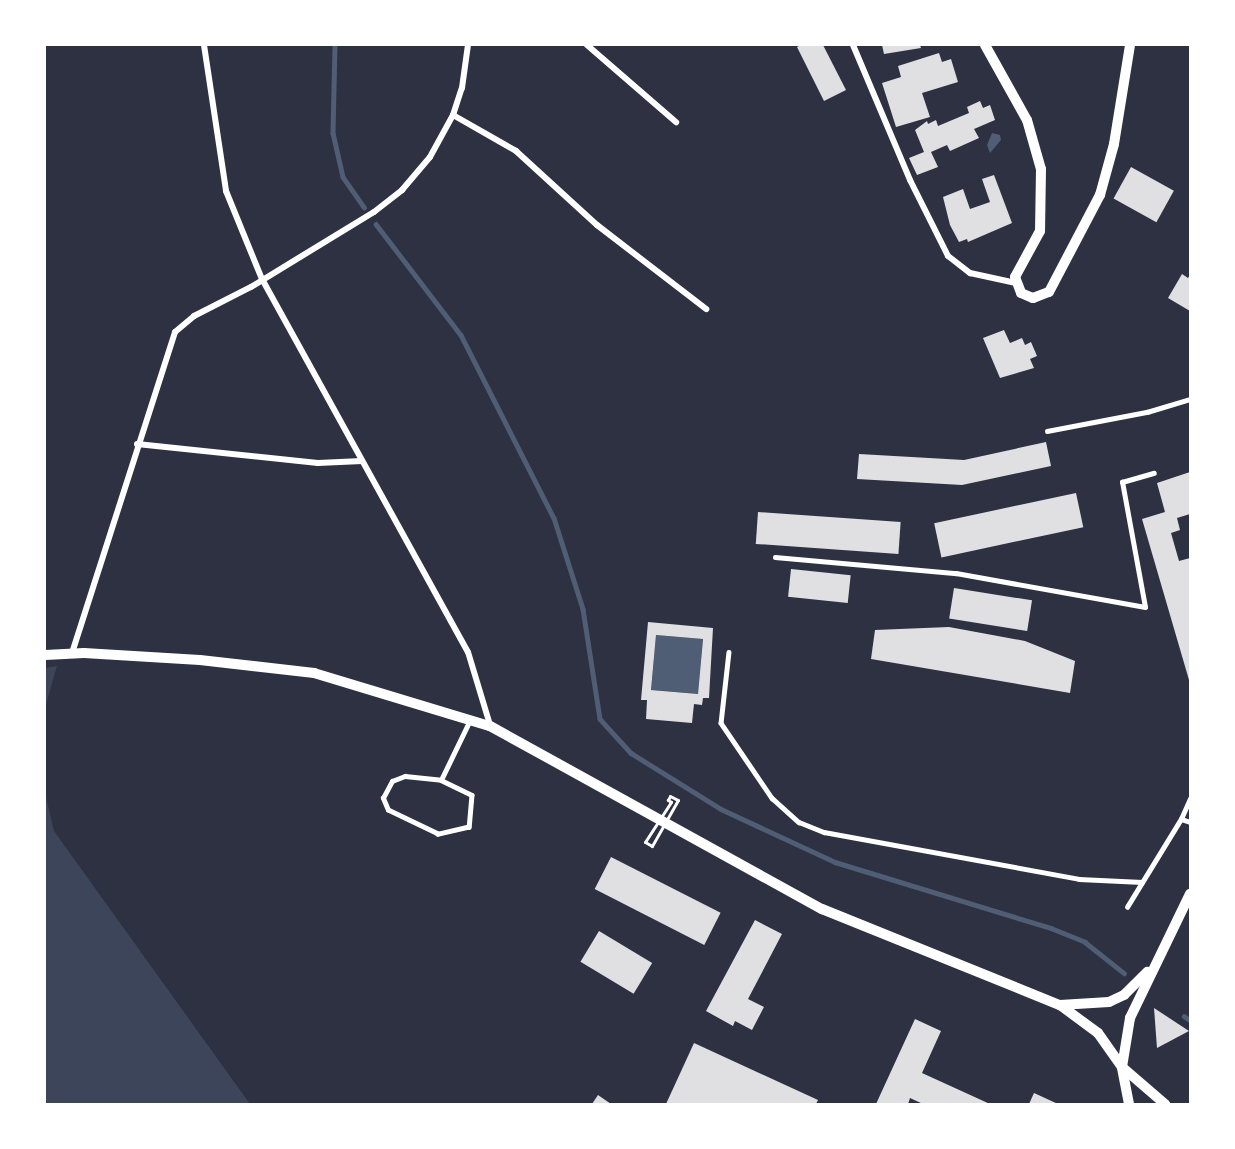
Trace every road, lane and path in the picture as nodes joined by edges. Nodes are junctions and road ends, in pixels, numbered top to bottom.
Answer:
1 (204, 45) edge
2 (468, 45) edge
3 (587, 45) edge
4 (853, 45) edge
5 (985, 45) edge
6 (1130, 45) edge
7 (453, 115) junction
8 (676, 122) dead end
9 (262, 279) junction
10 (1016, 283) junction
11 (706, 309) dead end
12 (1190, 399) edge
13 (1047, 431) dead end
14 (137, 444) junction
15 (362, 461) junction
16 (1154, 473) dead end
17 (775, 557) dead end
18 (729, 652) dead end
19 (72, 653) junction
20 (45, 655) edge
21 (470, 720) junction
22 (490, 726) junction
23 (441, 780) junction
24 (1190, 799) edge
25 (1181, 819) junction
26 (1190, 822) edge
27 (1142, 882) junction
28 (1190, 894) edge
29 (1127, 907) dead end
30 (1154, 963) junction
31 (1060, 1005) junction
32 (1122, 1067) junction
33 (1129, 1104) edge
34 (1165, 1104) edge

1 - 9 street
2 - 7 street
3 - 8 street
4 - 10 street
5 - 10 street
6 - 10 street
7 - 9 street
7 - 11 street
9 - 14 street
9 - 15 street
12 - 13 lane
14 - 15 street
14 - 19 street
15 - 22 street
16 - 17 lane
18 - 27 lane
19 - 20 street
19 - 21 street
21 - 22 street
21 - 23 lane
22 - 31 street
23 - 23 lane
24 - 25 lane
25 - 26 lane
25 - 27 lane
27 - 29 lane
28 - 30 street
30 - 31 street
30 - 32 street
31 - 32 street
32 - 33 street
32 - 34 street

